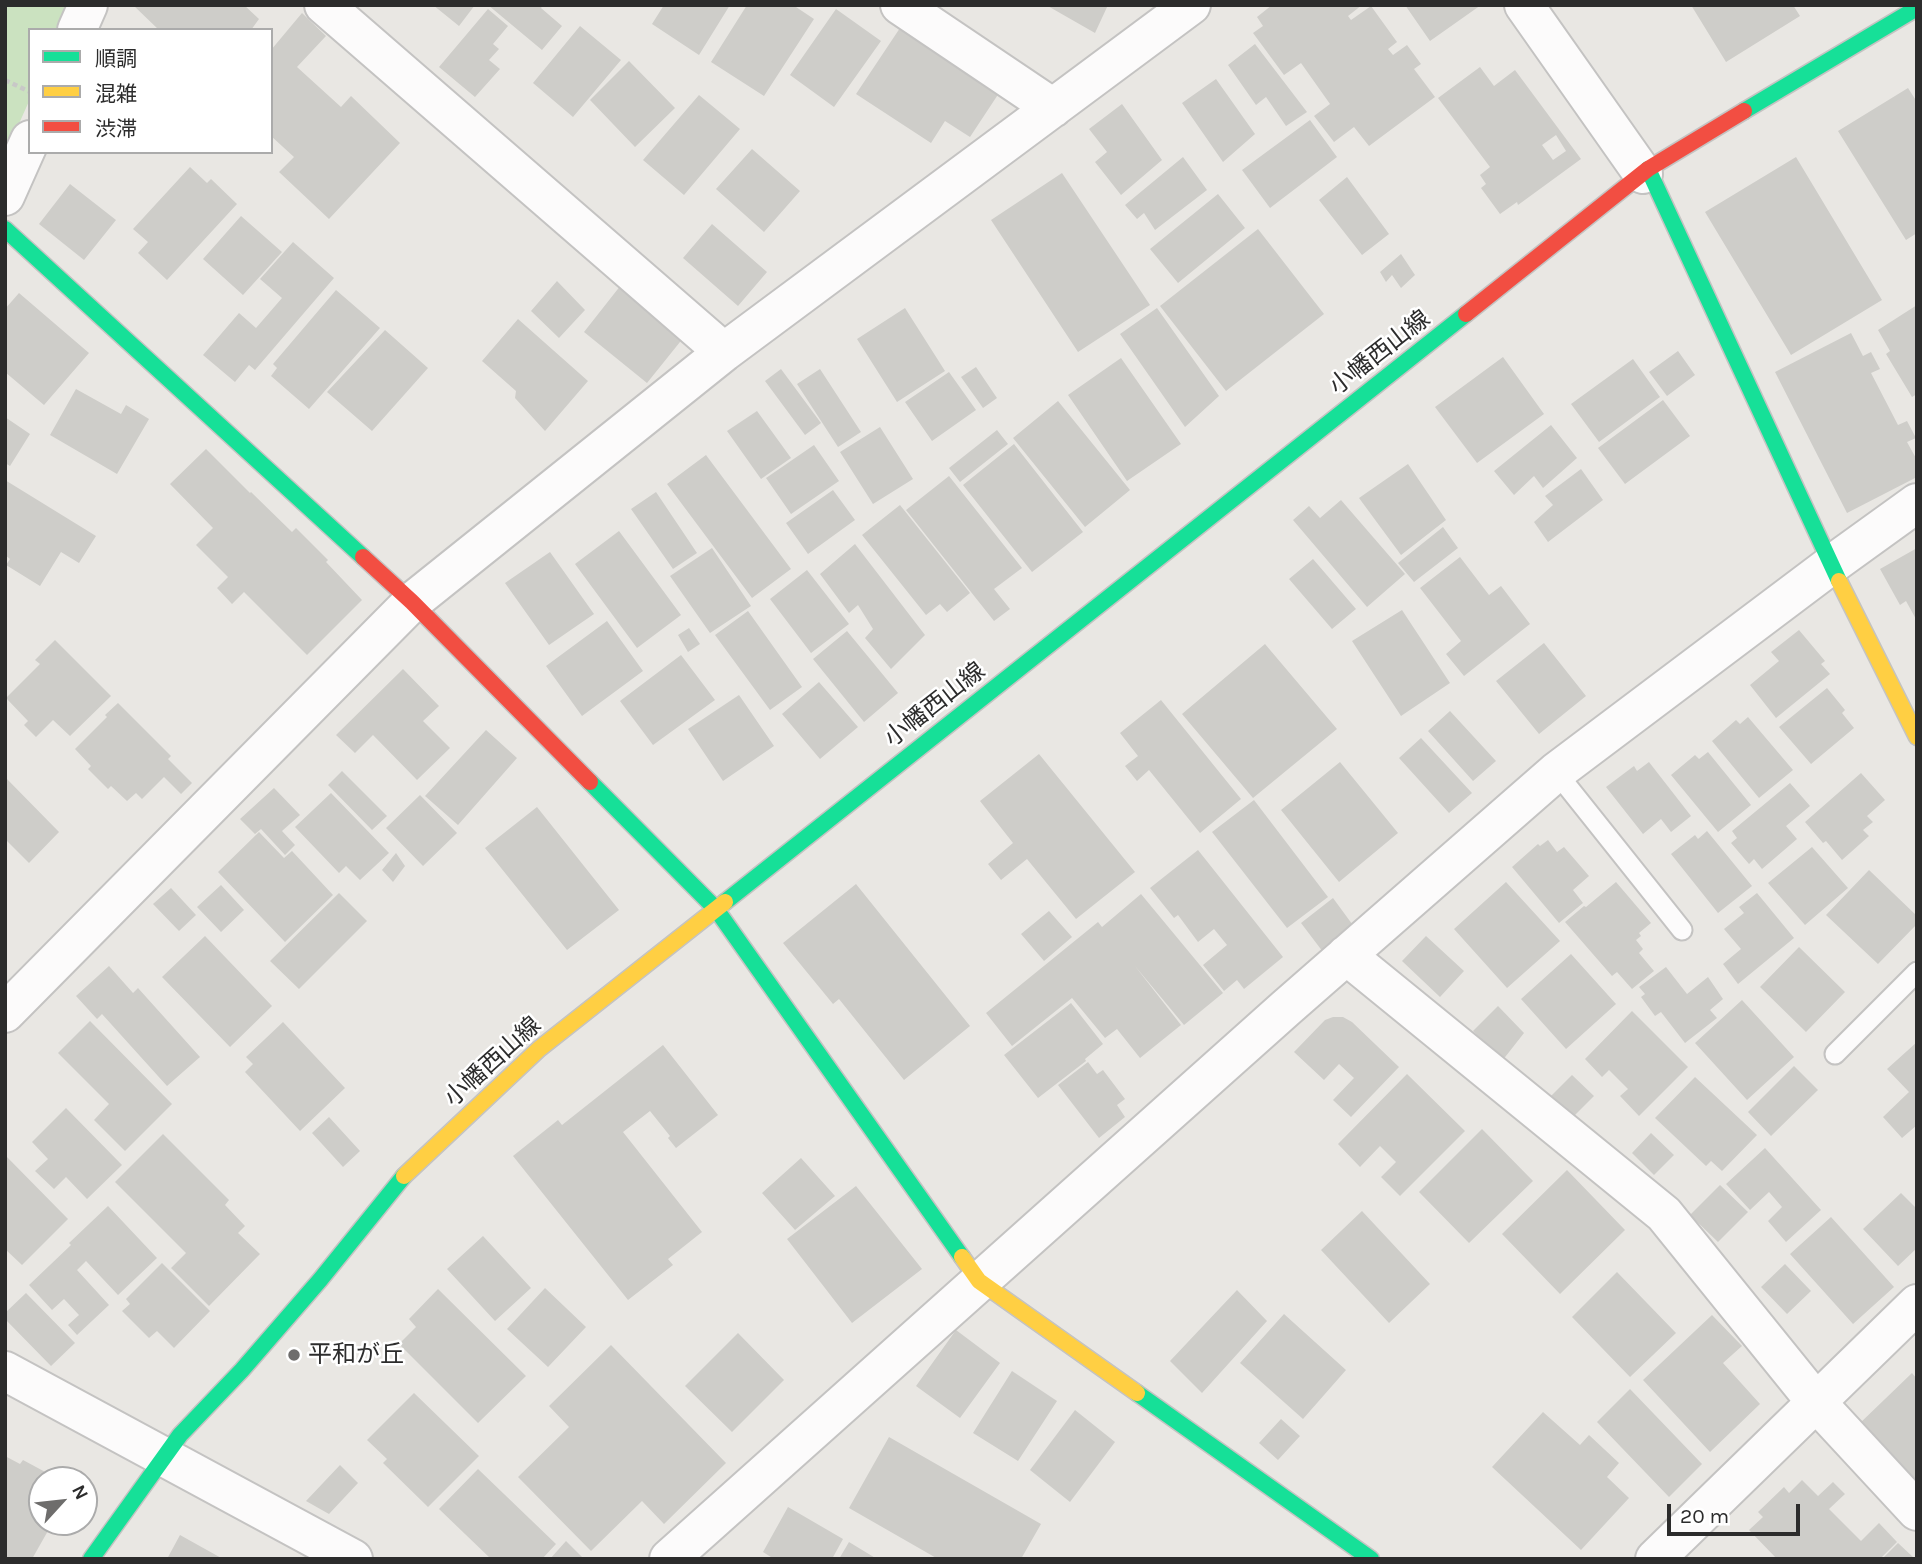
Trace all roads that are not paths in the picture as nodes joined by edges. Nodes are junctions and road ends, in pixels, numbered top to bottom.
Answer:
1 (88, 5) edge
2 (324, 5) edge
3 (900, 5) edge
4 (1191, 5) edge
5 (1524, 5) edge
6 (1917, 8) edge
7 (78, 28) edge
8 (1053, 108) junction
9 (28, 144) edge
10 (1645, 172) junction
11 (5, 196) edge
12 (5, 229) edge
13 (724, 352) junction
14 (1917, 503) edge
15 (1831, 565) junction
16 (412, 601) junction
17 (1917, 737) edge
18 (1556, 772) junction
19 (716, 909) junction
20 (1682, 930) dead end
21 (1346, 955) junction
22 (1917, 972) edge
23 (5, 1013) edge
24 (1835, 1054) dead end
25 (979, 1281) junction
26 (1917, 1304) edge
27 (5, 1371) edge
28 (1816, 1402) junction
29 (164, 1457) junction
30 (1917, 1511) edge
31 (91, 1559) edge
32 (352, 1559) edge
33 (668, 1559) edge
34 (1371, 1559) edge
35 (1654, 1559) edge

1 - 7 street
2 - 13 street
3 - 8 street
4 - 8 street
5 - 10 street
6 - 10 street, 小幡西山線
8 - 13 street
9 - 11 street
10 - 15 street
10 - 19 street, 小幡西山線
12 - 16 street
13 - 16 street
14 - 15 street
15 - 17 street
15 - 18 street
16 - 19 street
16 - 23 street
18 - 20 lane
18 - 21 street
19 - 25 street
19 - 29 street, 小幡西山線
21 - 25 street
21 - 28 street
22 - 24 lane
25 - 33 street
25 - 34 street
26 - 28 street
27 - 29 street
28 - 30 street
28 - 35 street
29 - 31 street, 小幡西山線
29 - 32 street

